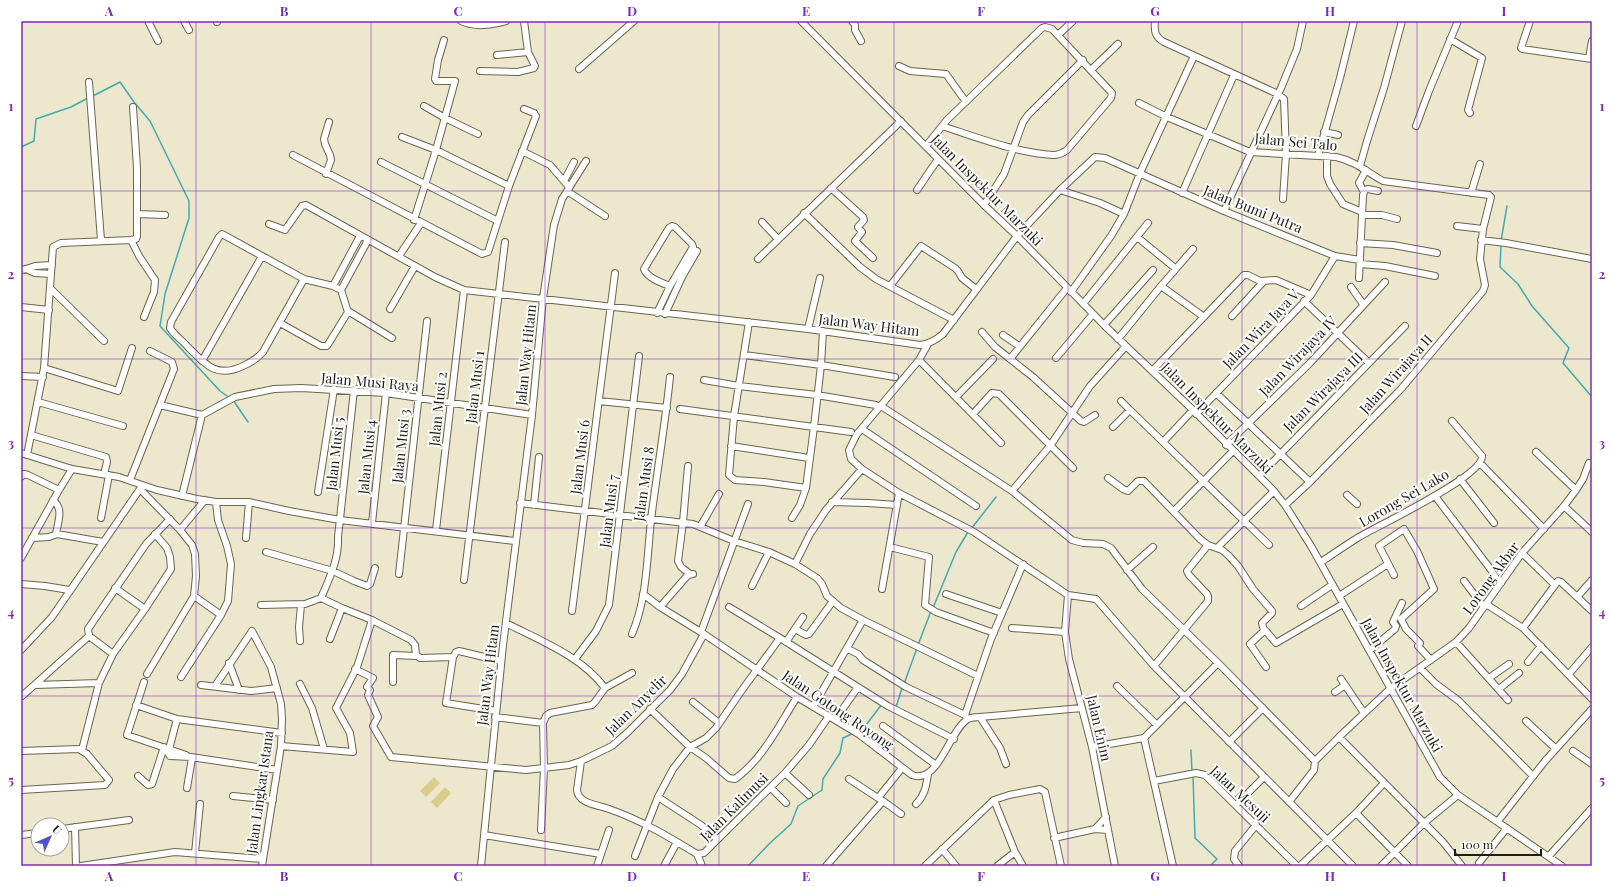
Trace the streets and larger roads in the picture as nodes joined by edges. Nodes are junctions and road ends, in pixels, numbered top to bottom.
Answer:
1 (148, 21) edge
2 (184, 21) edge
3 (461, 21) edge
4 (506, 21) edge
5 (524, 21) edge
6 (634, 21) edge
7 (801, 21) edge
8 (852, 21) edge
9 (1072, 21) edge
10 (1155, 21) edge
11 (1303, 21) edge
12 (1354, 21) edge
13 (1402, 21) edge
14 (1458, 21) edge
15 (1530, 21) edge
16 (190, 30) dead end
17 (1058, 35) junction
18 (1450, 39) junction
19 (444, 40) dead end
20 (861, 40) dead end
21 (158, 41) dead end
22 (1592, 41) edge
23 (1118, 44) dead end
24 (528, 52) junction
25 (496, 55) dead end
26 (1194, 56) junction
27 (1591, 58) edge
28 (1083, 60) junction
29 (899, 66) dead end
30 (579, 69) dead end
31 (1092, 70) junction
32 (480, 71) dead end
33 (1234, 75) junction
34 (89, 82) dead end
35 (1278, 94) junction
36 (966, 102) junction
37 (1139, 103) dead end
38 (424, 106) dead end
39 (133, 107) dead end
40 (524, 109) dead end
41 (1469, 111) dead end
42 (1167, 117) junction
43 (445, 118) junction
44 (901, 121) junction
45 (329, 122) dead end
46 (942, 126) junction
47 (1416, 126) dead end
48 (1324, 132) junction
49 (1208, 133) junction
50 (478, 134) dead end
51 (1338, 135) dead end
52 (402, 137) dead end
53 (926, 146) junction
54 (1013, 148) junction
55 (436, 150) junction
56 (522, 151) junction
57 (1250, 152) junction
58 (1286, 154) junction
59 (293, 155) dead end
60 (1318, 156) junction
61 (1328, 156) junction
62 (938, 159) junction
63 (586, 161) dead end
64 (381, 162) dead end
65 (574, 162) dead end
66 (1480, 164) dead end
67 (1360, 166) junction
68 (1366, 170) junction
69 (326, 174) junction
70 (1140, 174) junction
71 (564, 181) junction
72 (425, 184) junction
73 (509, 186) junction
74 (831, 188) junction
75 (568, 189) junction
76 (917, 190) dead end
77 (1060, 190) junction
78 (1378, 191) dead end
79 (1364, 192) junction
80 (1182, 193) junction
81 (1471, 193) junction
82 (1283, 199) dead end
83 (984, 205) junction
84 (1224, 211) junction
85 (804, 213) junction
86 (138, 214) junction
87 (1124, 214) junction
88 (1362, 214) junction
89 (165, 215) dead end
90 (605, 216) dead end
91 (1397, 219) dead end
92 (414, 220) junction
93 (498, 221) junction
94 (762, 222) dead end
95 (421, 223) junction
96 (1148, 223) dead end
97 (269, 224) dead end
98 (1457, 226) dead end
99 (1483, 229) junction
100 (360, 236) junction
101 (1017, 236) junction
102 (1137, 237) junction
103 (778, 239) junction
104 (101, 240) junction
105 (131, 240) junction
106 (368, 240) junction
107 (1481, 240) junction
108 (505, 242) dead end
109 (1360, 243) junction
110 (1192, 249) dead end
111 (697, 251) dead end
112 (1437, 254) dead end
113 (262, 256) junction
114 (398, 256) junction
115 (1335, 256) junction
116 (873, 258) dead end
117 (758, 259) dead end
118 (1592, 259) edge
119 (1360, 262) junction
120 (52, 265) junction
121 (345, 265) junction
122 (415, 266) junction
123 (1176, 268) junction
124 (352, 269) junction
125 (24, 270) edge
126 (1153, 270) dead end
127 (615, 273) dead end
128 (51, 274) junction
129 (1434, 276) dead end
130 (820, 278) dead end
131 (1359, 278) dead end
132 (304, 279) junction
133 (1264, 281) junction
134 (1385, 282) dead end
135 (333, 286) junction
136 (670, 286) junction
137 (890, 286) junction
138 (1161, 286) junction
139 (1351, 287) dead end
140 (50, 288) junction
141 (976, 289) junction
142 (341, 290) junction
143 (464, 290) junction
144 (1069, 290) junction
145 (497, 293) junction
146 (1311, 295) junction
147 (543, 298) junction
148 (1304, 301) junction
149 (1083, 304) junction
150 (1363, 304) junction
151 (610, 306) junction
152 (21, 307) edge
153 (390, 309) dead end
154 (49, 310) junction
155 (348, 311) junction
156 (657, 313) junction
157 (665, 314) junction
158 (1093, 314) junction
159 (1232, 316) dead end
160 (144, 317) dead end
161 (1204, 318) junction
162 (954, 320) junction
163 (427, 321) dead end
164 (749, 322) junction
165 (280, 323) junction
166 (1104, 325) junction
167 (1405, 326) dead end
168 (808, 329) junction
169 (823, 331) junction
170 (982, 332) dead end
171 (1337, 334) junction
172 (1003, 335) dead end
173 (392, 338) dead end
174 (1118, 339) junction
175 (104, 342) dead end
176 (928, 344) junction
177 (1019, 346) junction
178 (1126, 346) junction
179 (132, 348) dead end
180 (150, 351) dead end
181 (744, 355) junction
182 (639, 356) dead end
183 (1056, 358) dead end
184 (994, 359) dead end
185 (1010, 359) junction
186 (919, 360) junction
187 (202, 361) junction
188 (1369, 363) junction
189 (821, 365) junction
190 (44, 368) junction
191 (1152, 371) junction
192 (21, 376) edge
193 (42, 377) junction
194 (670, 377) dead end
195 (895, 377) dead end
196 (704, 380) dead end
197 (739, 386) junction
198 (334, 389) junction
199 (354, 390) junction
200 (386, 393) junction
201 (1216, 393) junction
202 (817, 395) junction
203 (418, 398) junction
204 (956, 398) junction
205 (599, 401) junction
206 (1121, 401) dead end
207 (38, 402) junction
208 (451, 403) junction
209 (160, 405) junction
210 (634, 405) junction
211 (878, 405) junction
212 (484, 408) junction
213 (667, 408) junction
214 (680, 409) dead end
215 (1130, 410) junction
216 (1195, 412) junction
217 (1071, 413) junction
218 (973, 414) junction
219 (1095, 414) dead end
220 (202, 415) junction
221 (532, 415) junction
222 (734, 416) junction
223 (1452, 421) dead end
224 (1248, 424) junction
225 (123, 426) dead end
226 (814, 427) junction
227 (1113, 427) dead end
228 (862, 429) junction
229 (851, 432) dead end
230 (31, 435) junction
231 (1163, 442) junction
232 (1001, 443) dead end
233 (1226, 445) junction
234 (731, 446) junction
235 (1050, 446) junction
236 (1233, 451) junction
237 (1536, 452) dead end
238 (24, 454) edge
239 (1279, 454) junction
240 (539, 457) dead end
241 (809, 458) junction
242 (1480, 463) junction
243 (1589, 463) dead end
244 (688, 466) dead end
245 (1073, 468) dead end
246 (72, 469) junction
247 (862, 469) junction
248 (107, 474) junction
249 (1259, 476) junction
250 (21, 477) edge
251 (1108, 478) dead end
252 (1460, 479) junction
253 (130, 480) junction
254 (1202, 481) junction
255 (1310, 482) junction
256 (141, 487) junction
257 (806, 488) junction
258 (59, 490) junction
259 (1576, 490) junction
260 (1012, 491) junction
261 (1274, 491) junction
262 (318, 492) dead end
263 (899, 492) junction
264 (719, 494) dead end
265 (1347, 495) dead end
266 (182, 496) junction
267 (1435, 496) junction
268 (54, 500) junction
269 (205, 500) junction
270 (216, 502) junction
271 (250, 502) junction
272 (832, 502) junction
273 (520, 503) junction
274 (748, 504) dead end
275 (1357, 504) dead end
276 (534, 505) junction
277 (897, 505) junction
278 (1285, 505) junction
279 (976, 506) dead end
280 (1564, 506) junction
281 (585, 510) junction
282 (1174, 511) junction
283 (620, 515) junction
284 (101, 518) dead end
285 (652, 518) junction
286 (792, 518) dead end
287 (170, 520) junction
288 (340, 520) junction
289 (1243, 520) junction
290 (683, 522) junction
291 (372, 523) junction
292 (1494, 523) dead end
293 (404, 527) junction
294 (700, 527) junction
295 (1544, 529) junction
296 (180, 530) junction
297 (436, 530) junction
298 (1592, 532) edge
299 (56, 534) junction
300 (155, 534) junction
301 (470, 535) junction
302 (32, 538) junction
303 (246, 538) dead end
304 (515, 541) junction
305 (734, 541) junction
306 (103, 542) junction
307 (1208, 545) junction
308 (1269, 545) dead end
309 (890, 547) junction
310 (1153, 547) dead end
311 (1218, 547) junction
312 (266, 552) dead end
313 (769, 552) junction
314 (1522, 553) junction
315 (21, 558) edge
316 (1321, 562) junction
317 (795, 564) junction
318 (1023, 564) junction
319 (1388, 564) junction
320 (375, 568) dead end
321 (1127, 570) junction
322 (333, 571) junction
323 (399, 574) dead end
324 (1394, 575) dead end
325 (464, 580) dead end
326 (1592, 580) edge
327 (1464, 581) dead end
328 (1501, 583) junction
329 (21, 584) edge
330 (1555, 584) junction
331 (1332, 585) junction
332 (752, 586) dead end
333 (115, 588) junction
334 (882, 589) dead end
335 (69, 590) junction
336 (643, 594) junction
337 (946, 594) dead end
338 (1068, 595) junction
339 (194, 596) junction
340 (1339, 596) junction
341 (1578, 596) junction
342 (321, 598) junction
343 (833, 602) junction
344 (1402, 603) dead end
345 (261, 604) dead end
346 (301, 604) junction
347 (1343, 604) junction
348 (1301, 606) dead end
349 (1485, 606) junction
350 (660, 607) junction
351 (728, 607) dead end
352 (342, 608) junction
353 (145, 609) junction
354 (572, 611) dead end
355 (1592, 611) edge
356 (1002, 613) junction
357 (221, 615) junction
358 (803, 617) dead end
359 (372, 620) junction
360 (864, 620) junction
361 (506, 623) junction
362 (1012, 628) dead end
363 (1523, 628) junction
364 (795, 629) junction
365 (1265, 630) junction
366 (1184, 631) junction
367 (1065, 632) junction
368 (703, 633) junction
369 (994, 633) junction
370 (632, 634) dead end
371 (89, 636) junction
372 (780, 638) junction
373 (330, 639) dead end
374 (300, 640) dead end
375 (786, 642) junction
376 (1456, 642) junction
377 (1541, 646) junction
378 (1592, 647) edge
379 (848, 649) junction
380 (21, 650) edge
381 (1370, 650) junction
382 (113, 654) junction
383 (417, 656) junction
384 (453, 657) junction
385 (575, 659) junction
386 (1431, 660) junction
387 (501, 661) junction
388 (1528, 662) dead end
389 (230, 663) junction
390 (1218, 663) junction
391 (1509, 664) dead end
392 (1154, 666) junction
393 (1266, 667) dead end
394 (1420, 668) junction
395 (756, 670) junction
396 (354, 671) junction
397 (632, 672) dead end
398 (835, 672) junction
399 (1519, 673) dead end
400 (147, 674) dead end
401 (1568, 674) junction
402 (978, 676) junction
403 (181, 677) dead end
404 (1489, 678) junction
405 (1341, 679) dead end
406 (144, 682) dead end
407 (393, 682) dead end
408 (99, 683) junction
409 (300, 684) dead end
410 (35, 685) junction
411 (201, 685) dead end
412 (216, 686) junction
413 (1117, 686) dead end
414 (1344, 686) junction
415 (858, 687) junction
416 (277, 688) junction
417 (605, 688) junction
418 (1391, 688) junction
419 (1499, 689) junction
420 (238, 690) junction
421 (1335, 692) dead end
422 (22, 696) dead end
423 (797, 697) junction
424 (1185, 697) junction
425 (1592, 699) edge
426 (1508, 700) dead end
427 (693, 702) dead end
428 (136, 705) junction
429 (813, 707) junction
430 (1082, 708) junction
431 (1263, 708) junction
432 (650, 709) junction
433 (1592, 709) edge
434 (1364, 713) junction
435 (496, 714) junction
436 (829, 716) junction
437 (966, 717) junction
438 (980, 717) junction
439 (177, 719) junction
440 (835, 720) junction
441 (1526, 721) dead end
442 (543, 723) junction
443 (719, 724) junction
444 (1157, 725) junction
445 (883, 726) dead end
446 (282, 733) junction
447 (1339, 737) junction
448 (1144, 738) junction
449 (954, 739) junction
450 (1229, 742) junction
451 (281, 746) junction
452 (690, 747) junction
453 (1092, 747) junction
454 (166, 748) junction
455 (324, 749) junction
456 (1556, 749) junction
457 (82, 750) junction
458 (21, 751) edge
459 (1573, 751) dead end
460 (192, 758) junction
461 (581, 761) junction
462 (1315, 761) junction
463 (1006, 764) dead end
464 (1592, 764) edge
465 (936, 765) junction
466 (490, 768) junction
467 (544, 768) junction
468 (902, 768) junction
469 (277, 770) junction
470 (785, 773) junction
471 (928, 774) junction
472 (138, 776) dead end
473 (1533, 776) junction
474 (1264, 777) junction
475 (849, 779) dead end
476 (1154, 781) junction
477 (1384, 783) junction
478 (187, 788) dead end
479 (771, 788) junction
480 (21, 790) edge
481 (810, 795) dead end
482 (1458, 795) junction
483 (233, 796) dead end
484 (658, 797) junction
485 (273, 800) junction
486 (880, 800) junction
487 (994, 800) junction
488 (1289, 802) junction
489 (200, 804) dead end
490 (786, 804) dead end
491 (916, 804) dead end
492 (1236, 805) junction
493 (1592, 808) edge
494 (1356, 813) junction
495 (900, 814) dead end
496 (1106, 817) junction
497 (129, 820) dead end
498 (1498, 821) junction
499 (1424, 823) junction
500 (647, 825) junction
501 (1256, 825) junction
502 (76, 827) junction
503 (70, 828) edge
504 (1507, 828) junction
505 (1094, 829) junction
506 (541, 830) dead end
507 (609, 830) dead end
508 (1108, 830) junction
509 (484, 835) junction
510 (1054, 838) junction
511 (717, 839) junction
512 (1327, 840) junction
513 (677, 842) junction
514 (942, 849) junction
515 (1015, 852) junction
516 (1395, 852) junction
517 (195, 853) junction
518 (601, 854) junction
519 (697, 854) junction
520 (635, 856) dead end
521 (1549, 856) junction
522 (263, 859) junction
523 (1479, 863) dead end
524 (96, 865) edge
525 (76, 866) edge
526 (81, 866) edge
527 (262, 866) edge
528 (481, 866) edge
529 (597, 866) edge
530 (664, 866) edge
531 (702, 866) edge
532 (826, 866) edge
533 (925, 866) edge
534 (956, 866) edge
535 (997, 866) edge
536 (1023, 866) edge
537 (1061, 866) edge
538 (1115, 866) edge
539 (1173, 866) edge
540 (1239, 866) edge
541 (1299, 866) edge
542 (1352, 866) edge
543 (1381, 866) edge
544 (1408, 866) edge
545 (1462, 866) edge
546 (1562, 866) edge

1 - 21 street
2 - 16 street
3 - 4 street
5 - 24 street
6 - 30 street
7 - 44 street, Jalan Inspektur Marzuki
8 - 20 street
9 - 17 street
10 - 26 street
11 - 35 street
12 - 48 street
13 - 67 street
14 - 18 street
15 - 27 street
17 - 28 street
17 - 36 street
18 - 41 street
18 - 47 street
19 - 43 street
22 - 27 street
23 - 31 street
24 - 25 street
24 - 32 street
26 - 33 street
26 - 42 street
28 - 31 street
28 - 54 street
29 - 36 street
31 - 54 street
33 - 35 street
33 - 49 street
34 - 104 street
35 - 57 street
35 - 58 street
36 - 46 street
37 - 42 street, Jalan Sei Talo
38 - 43 street
39 - 86 street
40 - 56 street
42 - 49 street, Jalan Sei Talo
42 - 70 street
43 - 50 street
43 - 55 street
44 - 53 street, Jalan Inspektur Marzuki
44 - 74 street
45 - 69 street
46 - 53 street
46 - 54 street
48 - 51 street
48 - 60 street
49 - 57 street, Jalan Sei Talo
49 - 80 street
52 - 55 street
53 - 62 street, Jalan Inspektur Marzuki
54 - 83 street
55 - 72 street
55 - 73 street
56 - 71 street
56 - 73 street
57 - 58 street, Jalan Sei Talo
57 - 84 street
58 - 60 street, Jalan Sei Talo
58 - 82 street
59 - 69 street
60 - 61 street, Jalan Sei Talo
61 - 67 street, Jalan Sei Talo
61 - 88 street
62 - 76 street
62 - 83 street, Jalan Inspektur Marzuki
63 - 75 street
64 - 72 street
65 - 71 street
66 - 81 street
67 - 68 street, Jalan Sei Talo
68 - 79 street
68 - 81 street, Jalan Sei Talo
69 - 92 street
70 - 77 street, Jalan Bumi Putra
70 - 80 street, Jalan Bumi Putra
70 - 87 street
71 - 75 street
72 - 92 street
72 - 93 street
73 - 93 street
74 - 85 street
74 - 116 street
75 - 90 street
75 - 147 street
77 - 87 street
77 - 101 street, Jalan Way Hitam
78 - 79 street
79 - 88 street
80 - 84 street, Jalan Bumi Putra
81 - 99 street, Jalan Sei Talo
83 - 101 street, Jalan Inspektur Marzuki
84 - 115 street, Jalan Bumi Putra
85 - 103 street
85 - 137 street
86 - 89 street
86 - 105 street
87 - 144 street
88 - 91 street
88 - 109 street
92 - 95 street
93 - 95 street
94 - 103 street
95 - 114 street
96 - 102 street
97 - 100 street
98 - 99 street
99 - 107 street, Jalan Sei Talo
100 - 106 street
100 - 121 street
101 - 141 street, Jalan Way Hitam
101 - 144 street, Jalan Inspektur Marzuki
102 - 123 street
102 - 149 street
103 - 117 street
104 - 105 street
104 - 120 street
105 - 160 street
106 - 114 street
106 - 124 street
107 - 118 street
107 - 255 street, Jalan Wirajaya II
108 - 145 street, Jalan Musi 1
109 - 112 street
109 - 119 street
110 - 123 street
111 - 157 street
113 - 132 street
113 - 187 street
113 - 187 street
114 - 122 street
115 - 119 street, Jalan Bumi Putra
115 - 146 street, Jalan Wira Jaya V
119 - 129 street, Jalan Bumi Putra
119 - 131 street
120 - 125 street
120 - 128 street
121 - 124 street
121 - 135 street
122 - 143 street
122 - 153 street
123 - 138 street
124 - 142 street
125 - 128 street
126 - 166 street
127 - 151 street, Jalan Musi 6
128 - 140 street
130 - 168 street
132 - 135 street
132 - 165 street
133 - 146 street
133 - 159 street
133 - 161 street
134 - 150 street, Jalan Wirajaya IV
135 - 142 street
136 - 136 street
136 - 156 street
137 - 141 street
137 - 162 street
138 - 161 street
138 - 174 street
139 - 150 street
140 - 154 street
140 - 175 street
141 - 162 street, Jalan Way Hitam
142 - 155 street
143 - 145 street
143 - 208 street, Jalan Musi 2
144 - 149 street, Jalan Inspektur Marzuki
144 - 177 street
145 - 147 street
145 - 212 street, Jalan Musi 1
146 - 148 street, Jalan Wira Jaya V
147 - 151 street, Jalan Way Hitam
147 - 221 street, Jalan Way Hitam
148 - 171 street
148 - 201 street, Jalan Wira Jaya V
149 - 158 street, Jalan Inspektur Marzuki
150 - 171 street, Jalan Wirajaya IV
151 - 156 street, Jalan Way Hitam
151 - 205 street, Jalan Musi 6
152 - 154 street
154 - 190 street
155 - 165 street
155 - 173 street
156 - 157 street, Jalan Way Hitam
157 - 164 street, Jalan Way Hitam
158 - 166 street, Jalan Inspektur Marzuki
158 - 183 street
161 - 191 street
162 - 176 street, Jalan Way Hitam
163 - 203 street, Jalan Musi 3
164 - 168 street, Jalan Way Hitam
164 - 181 street
165 - 187 street
166 - 174 street, Jalan Inspektur Marzuki
167 - 188 street, Jalan Wirajaya III
168 - 169 street, Jalan Way Hitam
169 - 176 street, Jalan Way Hitam
169 - 189 street
170 - 185 street
171 - 188 street
171 - 224 street, Jalan Wirajaya IV
172 - 177 street
174 - 178 street, Jalan Inspektur Marzuki
176 - 186 street
177 - 185 street
178 - 191 street, Jalan Inspektur Marzuki
178 - 217 street
179 - 190 street
180 - 209 street
181 - 189 street
181 - 197 street
182 - 210 street, Jalan Musi 7
184 - 204 street
185 - 217 street
186 - 204 street
186 - 211 street
188 - 239 street, Jalan Wirajaya III
189 - 195 street
189 - 202 street
190 - 193 street
191 - 216 street, Jalan Inspektur Marzuki
192 - 193 street
193 - 207 street
194 - 213 street, Jalan Musi 8
196 - 197 street
197 - 202 street
197 - 222 street
198 - 199 street, Jalan Musi Raya
198 - 220 street, Jalan Musi Raya
198 - 262 street
199 - 200 street, Jalan Musi Raya
199 - 288 street, Jalan Musi 5
200 - 203 street, Jalan Musi Raya
200 - 291 street, Jalan Musi 4
201 - 216 street, Jalan Wira Jaya V
201 - 224 street
202 - 211 street
202 - 226 street
203 - 208 street, Jalan Musi Raya
203 - 293 street, Jalan Musi 3
204 - 218 street
205 - 210 street
205 - 281 street, Jalan Musi 6
206 - 215 street
207 - 225 street
207 - 230 street
208 - 212 street, Jalan Musi Raya
208 - 297 street, Jalan Musi 2
209 - 220 street
209 - 253 street
210 - 213 street
210 - 283 street, Jalan Musi 7
211 - 228 street
211 - 260 street
212 - 221 street, Jalan Musi Raya
212 - 301 street, Jalan Musi 1
213 - 285 street, Jalan Musi 8
214 - 222 street
215 - 227 street
215 - 231 street
216 - 231 street, Jalan Wira Jaya V
216 - 233 street, Jalan Inspektur Marzuki
217 - 219 street
217 - 235 street
218 - 232 street
218 - 235 street
220 - 266 street
221 - 273 street, Jalan Way Hitam
222 - 226 street
222 - 234 street
223 - 242 street
224 - 233 street, Jalan Wirajaya IV
224 - 239 street
226 - 229 street
226 - 241 street
228 - 247 street
228 - 279 street
230 - 238 street
230 - 248 street
231 - 254 street
233 - 236 street, Jalan Inspektur Marzuki
234 - 241 street
234 - 257 street
235 - 245 street
235 - 260 street
236 - 249 street, Jalan Inspektur Marzuki
236 - 254 street
237 - 259 street
238 - 246 street
239 - 249 street, Jalan Wirajaya III
239 - 255 street
240 - 276 street
241 - 257 street
242 - 252 street, Lorong Sei Lako
242 - 295 street
243 - 259 street, Lorong Akbar
244 - 290 street
246 - 248 street
246 - 258 street
247 - 263 street
247 - 272 street
248 - 253 street
248 - 284 street
249 - 261 street, Jalan Inspektur Marzuki
250 - 258 street
251 - 282 street
252 - 267 street, Lorong Sei Lako
252 - 292 street
253 - 256 street
254 - 282 street
254 - 289 street
255 - 278 street, Jalan Wirajaya II
256 - 266 street
256 - 287 street
256 - 306 street
257 - 286 street
258 - 268 street
259 - 280 street, Lorong Akbar
260 - 321 street
261 - 278 street, Jalan Inspektur Marzuki
261 - 289 street
263 - 277 street
263 - 318 street
264 - 294 street
265 - 275 street
266 - 269 street
267 - 316 street, Lorong Sei Lako
267 - 328 street
268 - 299 street
268 - 302 street
269 - 270 street
269 - 296 street
270 - 271 street
270 - 357 street
271 - 288 street
271 - 303 street
272 - 277 street
272 - 317 street
273 - 276 street
273 - 304 street, Jalan Way Hitam
274 - 305 street, Jalan Anyelir
276 - 281 street
277 - 309 street
278 - 316 street, Jalan Inspektur Marzuki
280 - 295 street, Lorong Akbar
280 - 298 street
281 - 283 street
281 - 354 street, Jalan Musi 6
282 - 307 street
283 - 285 street
283 - 385 street, Jalan Musi 7
285 - 290 street
285 - 336 street, Jalan Musi 8
287 - 296 street
287 - 300 street
288 - 291 street
288 - 322 street, Jalan Musi 5
289 - 308 street
289 - 311 street
290 - 294 street
290 - 350 street
291 - 293 street
293 - 297 street
293 - 323 street, Jalan Musi 3
294 - 305 street
295 - 314 street, Lorong Akbar
296 - 339 street
297 - 301 street
299 - 302 street
299 - 306 street
300 - 333 street
300 - 353 street
301 - 304 street
301 - 325 street, Jalan Musi 1
302 - 315 street
304 - 361 street, Jalan Way Hitam
305 - 313 street
305 - 368 street, Jalan Anyelir
306 - 335 street
307 - 311 street
307 - 366 street
309 - 334 street
309 - 369 street
310 - 321 street
311 - 365 street
312 - 322 street
313 - 317 street
313 - 332 street
314 - 328 street, Lorong Akbar
314 - 330 street
316 - 331 street, Jalan Inspektur Marzuki
317 - 343 street
318 - 338 street
318 - 356 street
319 - 324 street
319 - 340 street
319 - 386 street
320 - 322 street
321 - 366 street
322 - 342 street, Jalan Musi 5
326 - 341 street
327 - 349 street
328 - 349 street, Lorong Akbar
329 - 335 street
330 - 341 street
330 - 363 street
331 - 340 street, Jalan Inspektur Marzuki
331 - 348 street
333 - 353 street
333 - 371 street
335 - 380 street
336 - 350 street, Jalan Gotong Royong
336 - 370 street, Jalan Musi 8
337 - 356 street
338 - 367 street, Jalan Enim
338 - 392 street
339 - 357 street
339 - 400 street
340 - 347 street, Jalan Inspektur Marzuki
341 - 355 street
342 - 346 street
342 - 352 street
343 - 360 street
343 - 364 street
344 - 381 street
345 - 346 street
346 - 374 street
347 - 365 street
347 - 381 street, Jalan Inspektur Marzuki
349 - 363 street
349 - 376 street, Lorong Akbar
350 - 368 street, Jalan Gotong Royong
351 - 372 street
352 - 359 street
352 - 373 street
353 - 382 street
356 - 369 street
357 - 403 street
358 - 364 street
359 - 383 street
359 - 396 street
360 - 379 street
360 - 402 street
361 - 385 street
361 - 387 street, Jalan Way Hitam
362 - 367 street
363 - 377 street
364 - 375 street
365 - 393 street
366 - 390 street
366 - 392 street
367 - 430 street, Jalan Enim
368 - 395 street, Jalan Gotong Royong
368 - 432 street, Jalan Anyelir
369 - 402 street
371 - 382 street
371 - 410 street
372 - 375 street
372 - 395 street
375 - 398 street
376 - 386 street, Lorong Akbar
376 - 404 street
377 - 388 street
377 - 401 street
378 - 401 street
379 - 398 street
379 - 437 street
381 - 418 street, Jalan Inspektur Marzuki
382 - 408 street
383 - 384 street
383 - 407 street
384 - 387 street
384 - 435 street
385 - 417 street
386 - 394 street, Lorong Akbar
387 - 435 street, Jalan Way Hitam
389 - 412 street
389 - 416 street, Jalan Lingkar Istana
389 - 420 street
390 - 424 street
390 - 431 street
391 - 404 street
392 - 424 street
394 - 418 street, Lorong Akbar
394 - 473 street
395 - 423 street, Jalan Gotong Royong
395 - 443 street
396 - 455 street
396 - 466 street
397 - 417 street
398 - 415 street
398 - 429 street
399 - 419 street
401 - 425 street
402 - 437 street
404 - 419 street
405 - 414 street
406 - 428 street
408 - 410 street
408 - 457 street
409 - 455 street
410 - 422 street
411 - 412 street
412 - 420 street
413 - 444 street
414 - 421 street
414 - 434 street
415 - 440 street
415 - 449 street
416 - 420 street
416 - 446 street, Jalan Lingkar Istana
417 - 442 street
418 - 434 street, Lorong Akbar
418 - 482 street, Jalan Inspektur Marzuki
419 - 426 street
423 - 429 street, Jalan Gotong Royong
423 - 452 street
424 - 444 street
424 - 450 street
427 - 443 street
428 - 439 street
428 - 454 street
429 - 436 street, Jalan Gotong Royong
430 - 438 street
430 - 453 street, Jalan Enim
431 - 450 street
431 - 462 street
432 - 452 street
432 - 461 street, Jalan Anyelir
433 - 456 street
434 - 447 street, Lorong Akbar
435 - 442 street
435 - 466 street, Jalan Way Hitam
436 - 440 street, Jalan Gotong Royong
436 - 470 street, Jalan Kalimusi
437 - 438 street
437 - 449 street
438 - 463 street
439 - 446 street
439 - 454 street
440 - 468 street, Jalan Gotong Royong
441 - 456 street
442 - 467 street
443 - 452 street
444 - 448 street
445 - 465 street
446 - 451 street, Jalan Lingkar Istana
447 - 462 street, Lorong Akbar
447 - 477 street
448 - 453 street
448 - 476 street
449 - 465 street
450 - 474 street
451 - 455 street
451 - 469 street, Jalan Lingkar Istana
452 - 484 street
453 - 496 street, Jalan Enim
454 - 460 street
454 - 472 street
456 - 473 street
457 - 458 street
457 - 480 street
459 - 464 street
460 - 469 street
460 - 478 street
461 - 467 street, Jalan Anyelir
461 - 500 street, Jalan Kalimusi
462 - 488 street
465 - 471 street
466 - 467 street, Jalan Anyelir
466 - 509 street, Jalan Way Hitam
467 - 506 street
468 - 471 street, Jalan Gotong Royong
468 - 486 street
469 - 485 street, Jalan Lingkar Istana
470 - 479 street, Jalan Kalimusi
470 - 481 street
471 - 491 street
473 - 498 street
474 - 488 street
474 - 492 street
475 - 486 street
476 - 492 street, Jalan Mesuji
476 - 539 street
477 - 494 street
477 - 499 street
479 - 490 street
479 - 511 street, Jalan Kalimusi
482 - 498 street, Jalan Inspektur Marzuki
482 - 499 street
483 - 485 street
484 - 500 street
484 - 511 street
485 - 522 street, Jalan Lingkar Istana
486 - 495 street
486 - 532 street
487 - 510 street
487 - 514 street
487 - 515 street
488 - 512 street
489 - 517 street
492 - 501 street, Jalan Mesuji
493 - 521 street
494 - 512 street
494 - 516 street
496 - 505 street
496 - 508 street, Jalan Enim
497 - 502 street
498 - 504 street, Jalan Inspektur Marzuki
499 - 516 street
499 - 545 street
500 - 513 street, Jalan Kalimusi
500 - 520 street
501 - 540 street
501 - 541 street, Jalan Mesuji
502 - 503 street
502 - 525 street
504 - 521 street, Jalan Inspektur Marzuki
504 - 523 street
505 - 508 street
505 - 510 street
507 - 518 street
508 - 538 street, Jalan Enim
509 - 518 street
509 - 528 street, Jalan Way Hitam
510 - 537 street
511 - 519 street, Jalan Kalimusi
512 - 541 street
512 - 542 street
513 - 519 street, Jalan Kalimusi
513 - 530 street
514 - 533 street
514 - 534 street
515 - 535 street
515 - 536 street
516 - 543 street
516 - 544 street
517 - 522 street
517 - 524 street
518 - 529 street
519 - 531 street
521 - 546 street, Jalan Inspektur Marzuki
522 - 527 street, Jalan Lingkar Istana
524 - 526 street

